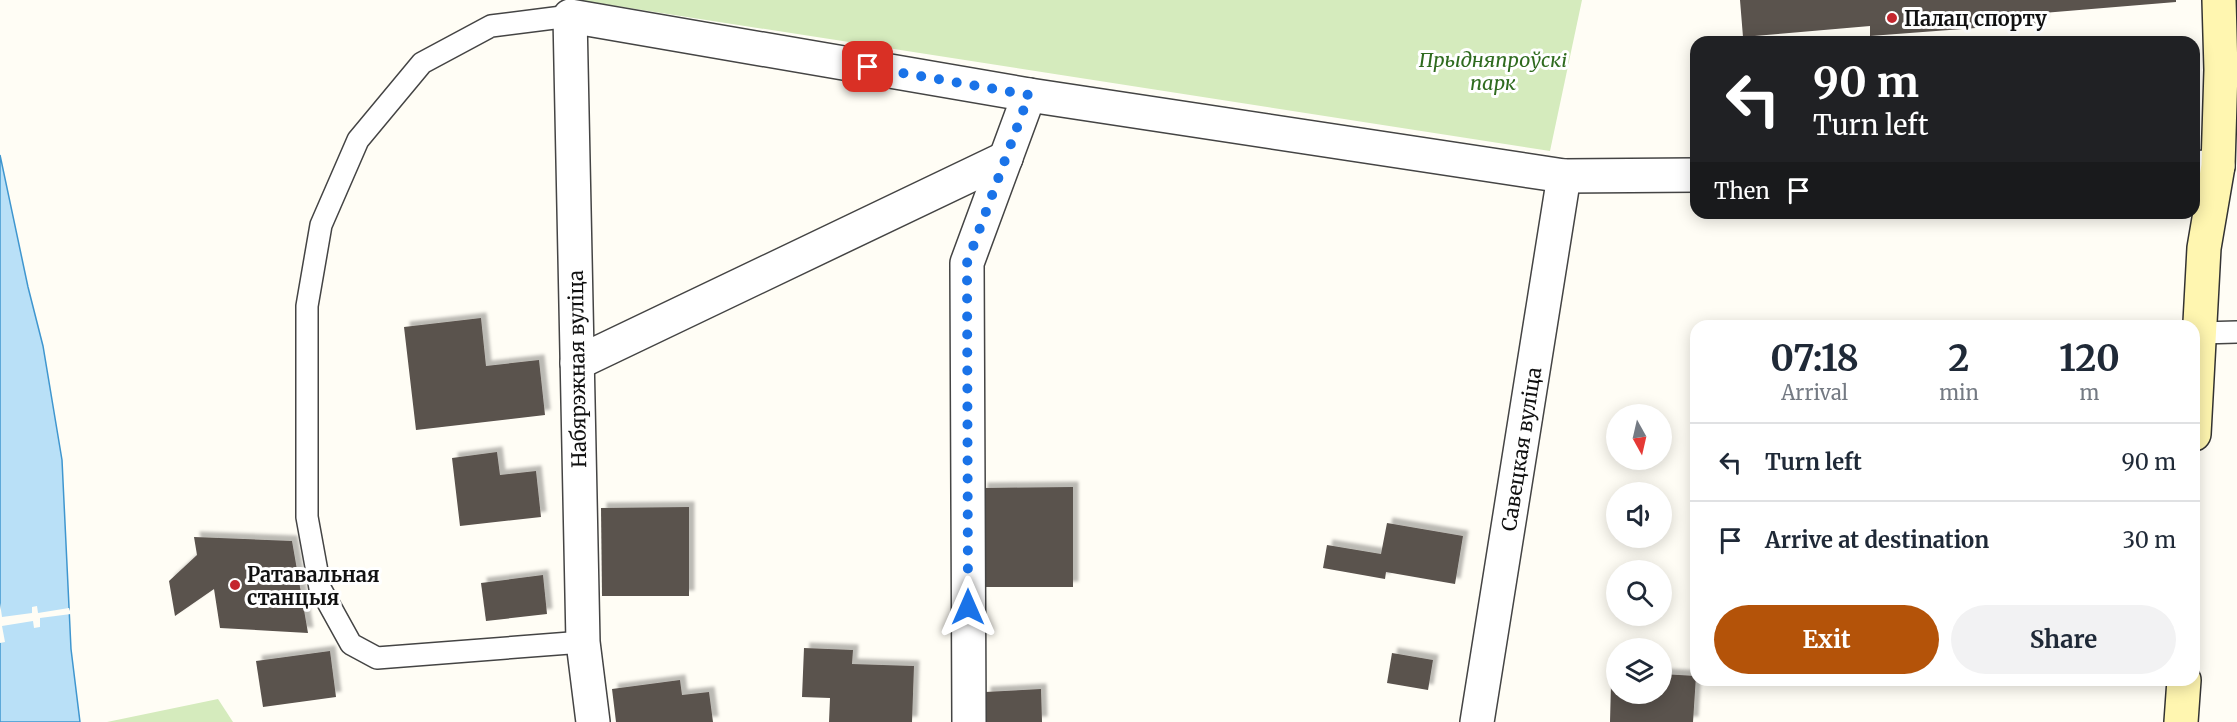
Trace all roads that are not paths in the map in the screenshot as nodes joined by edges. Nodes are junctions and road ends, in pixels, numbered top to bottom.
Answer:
1 (2219, 0) edge
2 (570, 16) junction
3 (1029, 95) junction
4 (1006, 158) junction
5 (2216, 164) edge
6 (1690, 175) edge
7 (1564, 176) junction
8 (2237, 332) edge
9 (2200, 333) joint
10 (577, 363) junction
11 (583, 642) junction
12 (2184, 686) edge
13 (593, 722) edge
14 (969, 722) edge
15 (1477, 722) edge
16 (2181, 722) edge

1 - 5 main road
2 - 3 street
2 - 10 street, Набярэжная вуліца
2 - 11 lane
3 - 4 street
3 - 7 street
4 - 10 street
4 - 14 street
5 - 9 main road
6 - 7 street
7 - 15 street, Савецкая вуліца
8 - 9 lane
10 - 11 street, Набярэжная вуліца
11 - 13 street, Набярэжная вуліца
12 - 16 main road

